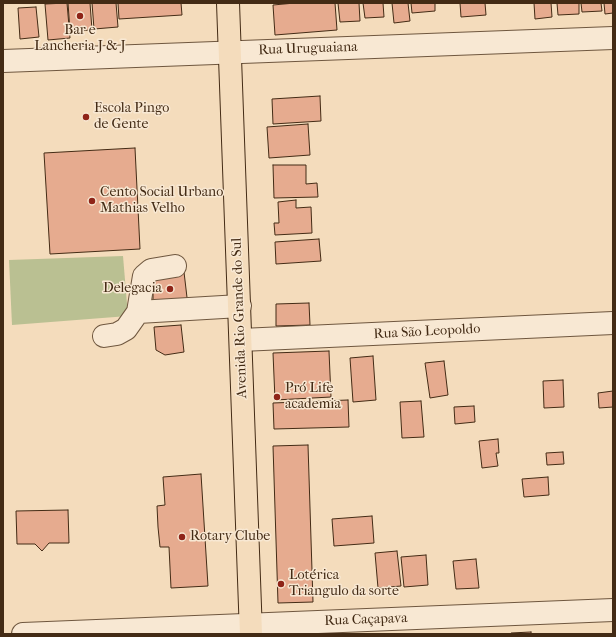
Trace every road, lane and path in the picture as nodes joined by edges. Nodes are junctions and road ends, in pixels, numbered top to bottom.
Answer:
1 (228, 3) edge
2 (613, 38) edge
3 (231, 52) junction
4 (3, 61) edge
5 (174, 266) dead end
6 (240, 306) junction
7 (138, 312) junction
8 (613, 323) edge
9 (104, 336) dead end
10 (241, 340) junction
11 (613, 610) edge
12 (251, 629) edge
13 (23, 634) edge

1 - 3 main road, Avenida Rio Grande do Sul
2 - 3 street, Rua Uruguaiana
3 - 4 street, Rua Uruguaiana
3 - 6 main road, Avenida Rio Grande do Sul
5 - 7 street
6 - 7 street
6 - 10 main road, Avenida Rio Grande do Sul
7 - 9 street
8 - 10 street, Rua São Leopoldo
10 - 12 main road, Avenida Rio Grande do Sul
11 - 12 street, Rua Caçapava
12 - 13 street, Rua Caçapava

